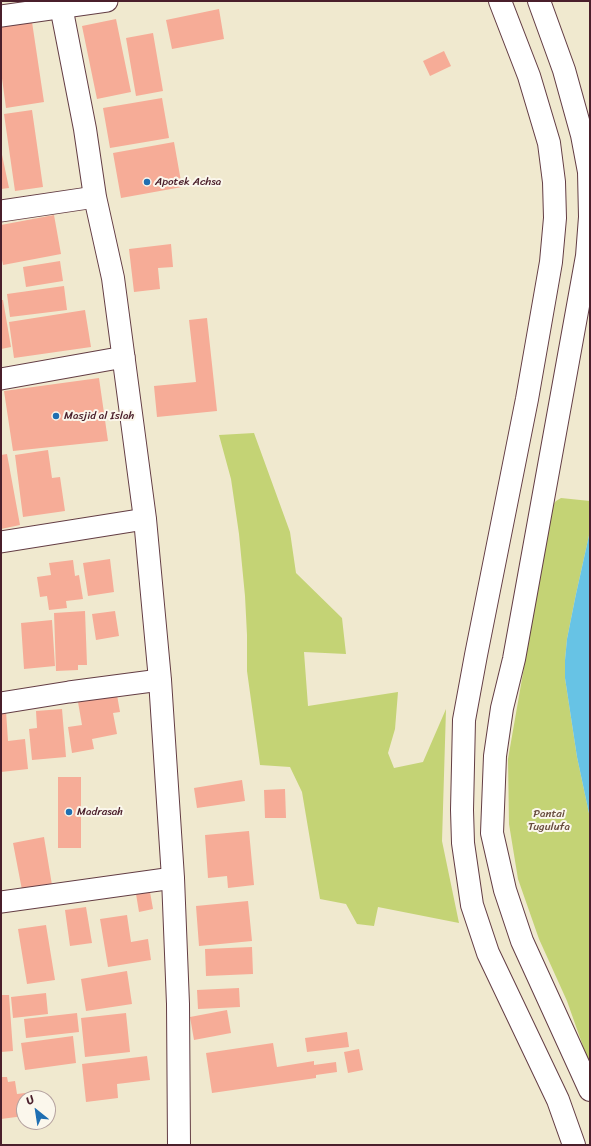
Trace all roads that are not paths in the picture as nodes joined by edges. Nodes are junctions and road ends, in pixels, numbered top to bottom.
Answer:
1 (107, 1) edge
2 (500, 1) edge
3 (540, 1) edge
4 (61, 4) edge
5 (1, 16) edge
6 (95, 197) junction
7 (1, 211) edge
8 (124, 357) junction
9 (1, 379) edge
10 (527, 399) junction
11 (560, 406) junction
12 (145, 519) junction
13 (1, 542) edge
14 (160, 680) junction
15 (1, 703) edge
16 (463, 774) junction
17 (494, 776) junction
18 (173, 878) junction
19 (1, 902) edge
20 (590, 1090) edge
21 (179, 1145) edge
22 (574, 1145) edge

1 - 4 street
2 - 10 street
3 - 11 street
4 - 5 street
4 - 6 street
6 - 7 street
6 - 8 street
8 - 9 street
8 - 12 street
10 - 11 street
10 - 16 street
11 - 17 street
12 - 13 street
12 - 14 street
14 - 15 street
14 - 18 street
16 - 17 street
16 - 22 street
17 - 20 street
18 - 19 street
18 - 21 street

